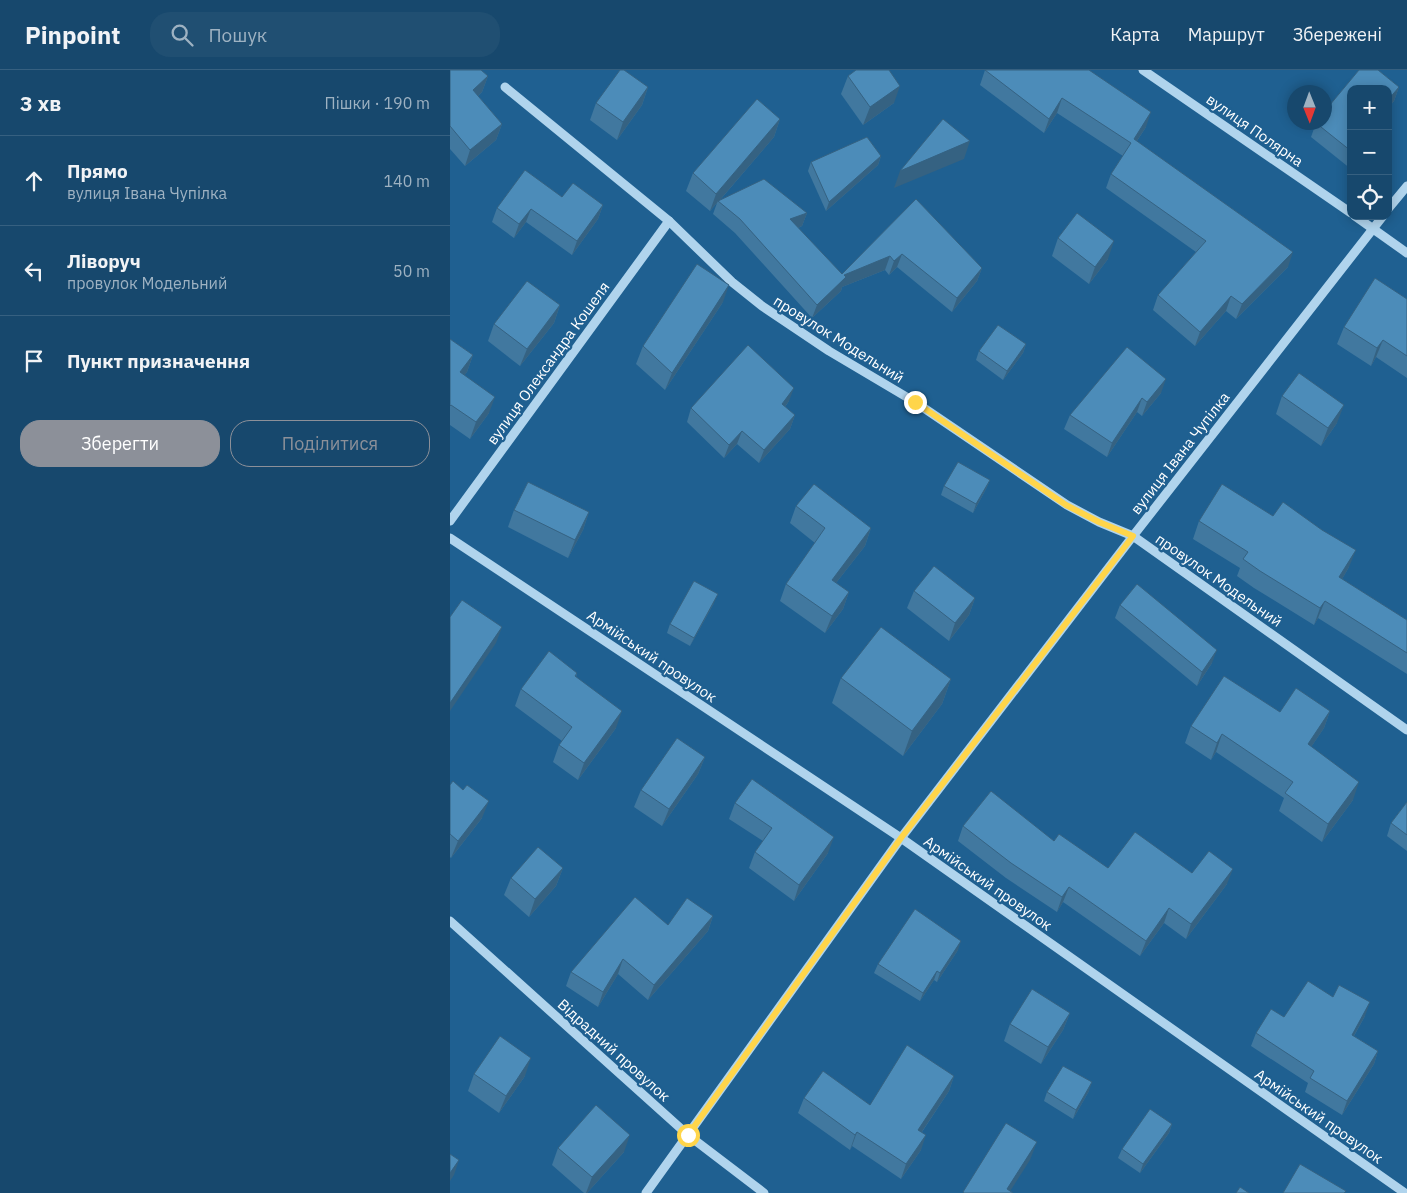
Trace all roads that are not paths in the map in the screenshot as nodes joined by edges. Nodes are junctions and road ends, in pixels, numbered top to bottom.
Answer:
1 (1143, 70) edge
2 (505, 87) dead end
3 (1407, 186) edge
4 (1392, 205) edge
5 (1347, 210) edge
6 (1361, 220) edge
7 (1380, 220) edge
8 (669, 221) junction
9 (1373, 228) junction
10 (1407, 253) edge
11 (450, 521) edge
12 (1133, 536) junction
13 (450, 538) edge
14 (1407, 730) edge
15 (901, 838) junction
16 (450, 921) edge
17 (688, 1135) junction
18 (646, 1193) edge
19 (764, 1193) edge
20 (1405, 1193) edge

1 - 5 street, вулиця Полярна
2 - 8 street, провулок Модельний
3 - 4 street
6 - 9 street
7 - 9 street, вулиця Івана Чупілка
8 - 11 street, вулиця Олександра Кошеля
8 - 12 street, провулок Модельний
9 - 10 street
9 - 12 street, вулиця Івана Чупілка
12 - 14 street, провулок Модельний
12 - 15 street, вулиця Івана Чупілка
13 - 15 street, Армійський провулок
15 - 17 street, вулиця Івана Чупілка
15 - 20 street, Армійський провулок
16 - 17 street, Відрадний провулок
17 - 18 street, вулиця Івана Чупілка
17 - 19 street, Відрадний провулок

